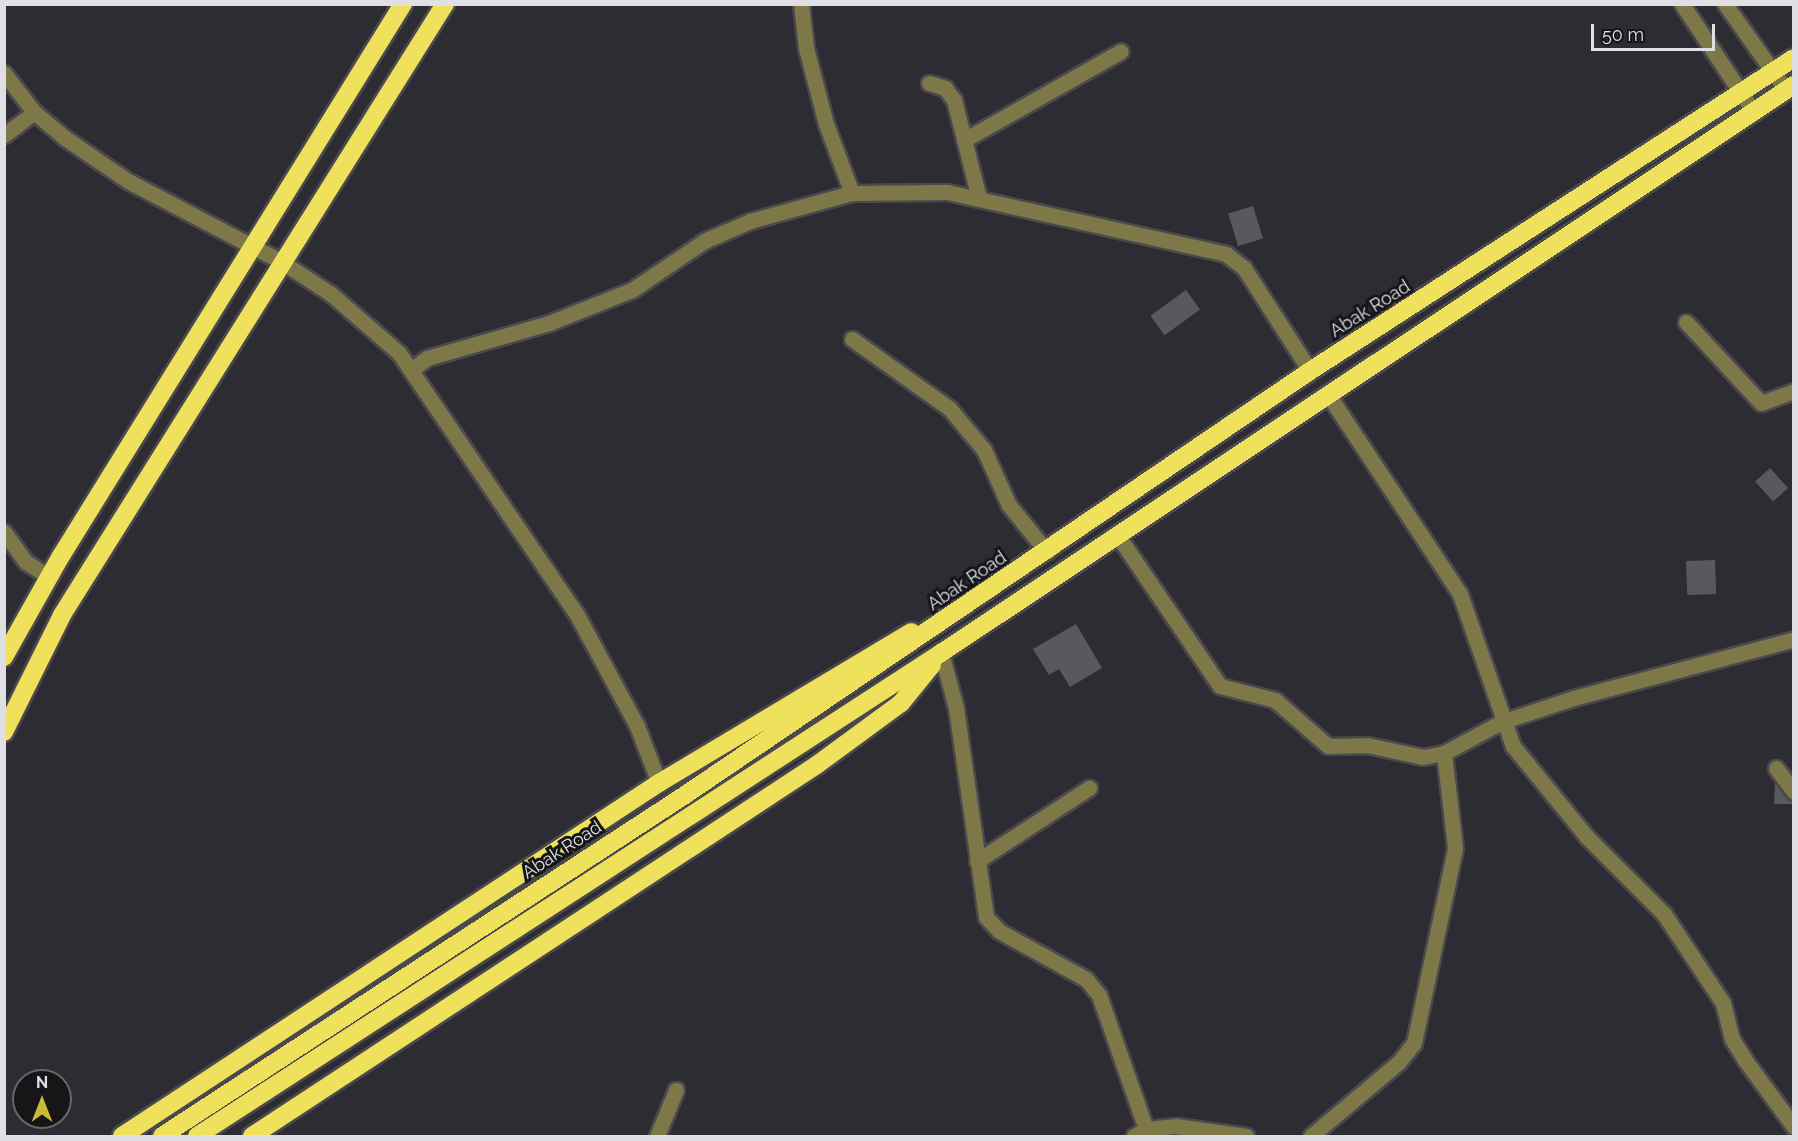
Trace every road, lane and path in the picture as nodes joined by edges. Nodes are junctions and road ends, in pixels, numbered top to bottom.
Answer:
1 (403, 4) edge
2 (445, 4) edge
3 (801, 4) edge
4 (1682, 4) edge
5 (1725, 4) edge
6 (1121, 51) dead end
7 (1794, 58) edge
8 (1773, 72) junction
9 (4, 73) edge
10 (929, 83) dead end
11 (1790, 87) edge
12 (1740, 94) junction
13 (1753, 111) junction
14 (34, 112) junction
15 (4, 135) edge
16 (964, 140) junction
17 (852, 193) junction
18 (979, 198) junction
19 (257, 246) junction
20 (282, 262) junction
21 (1686, 322) dead end
22 (852, 339) dead end
23 (414, 368) junction
24 (1310, 371) junction
25 (1794, 391) edge
26 (1329, 396) junction
27 (4, 532) edge
28 (1119, 536) junction
29 (1047, 552) junction
30 (49, 577) junction
31 (982, 596) junction
32 (1794, 639) edge
33 (941, 653) junction
34 (4, 657) edge
35 (1501, 722) junction
36 (4, 732) edge
37 (1444, 753) junction
38 (1776, 768) dead end
39 (659, 783) junction
40 (1089, 788) dead end
41 (1794, 792) edge
42 (977, 861) junction
43 (676, 1090) dead end
44 (1794, 1127) edge
45 (1140, 1132) edge
46 (122, 1137) edge
47 (162, 1137) edge
48 (197, 1137) edge
49 (252, 1137) edge
50 (657, 1137) edge
51 (1246, 1137) edge
52 (1311, 1137) edge

1 - 19 highway
2 - 20 highway
3 - 17 street
4 - 12 street
5 - 8 street
6 - 16 street
7 - 8 highway, Abak Road
8 - 11 street
8 - 12 highway, Abak Road
9 - 14 street
10 - 16 street
11 - 13 highway
12 - 13 street
12 - 24 highway, Abak Road
13 - 26 highway
14 - 15 street
14 - 19 street
16 - 18 street
17 - 18 street
17 - 23 street
18 - 24 street
19 - 20 street
19 - 30 highway
20 - 23 street
20 - 36 highway
21 - 25 street
22 - 29 street
23 - 39 street
24 - 29 highway, Abak Road
26 - 28 highway
26 - 35 street
27 - 30 street
28 - 33 highway
28 - 37 street
29 - 31 highway, Abak Road
30 - 34 highway
31 - 39 highway
31 - 47 highway, Abak Road
32 - 35 street
33 - 42 street
33 - 48 highway
33 - 49 highway
35 - 37 street
35 - 44 street
37 - 52 street
38 - 41 street
39 - 46 highway
40 - 42 street
42 - 45 street
43 - 50 street
45 - 51 street

